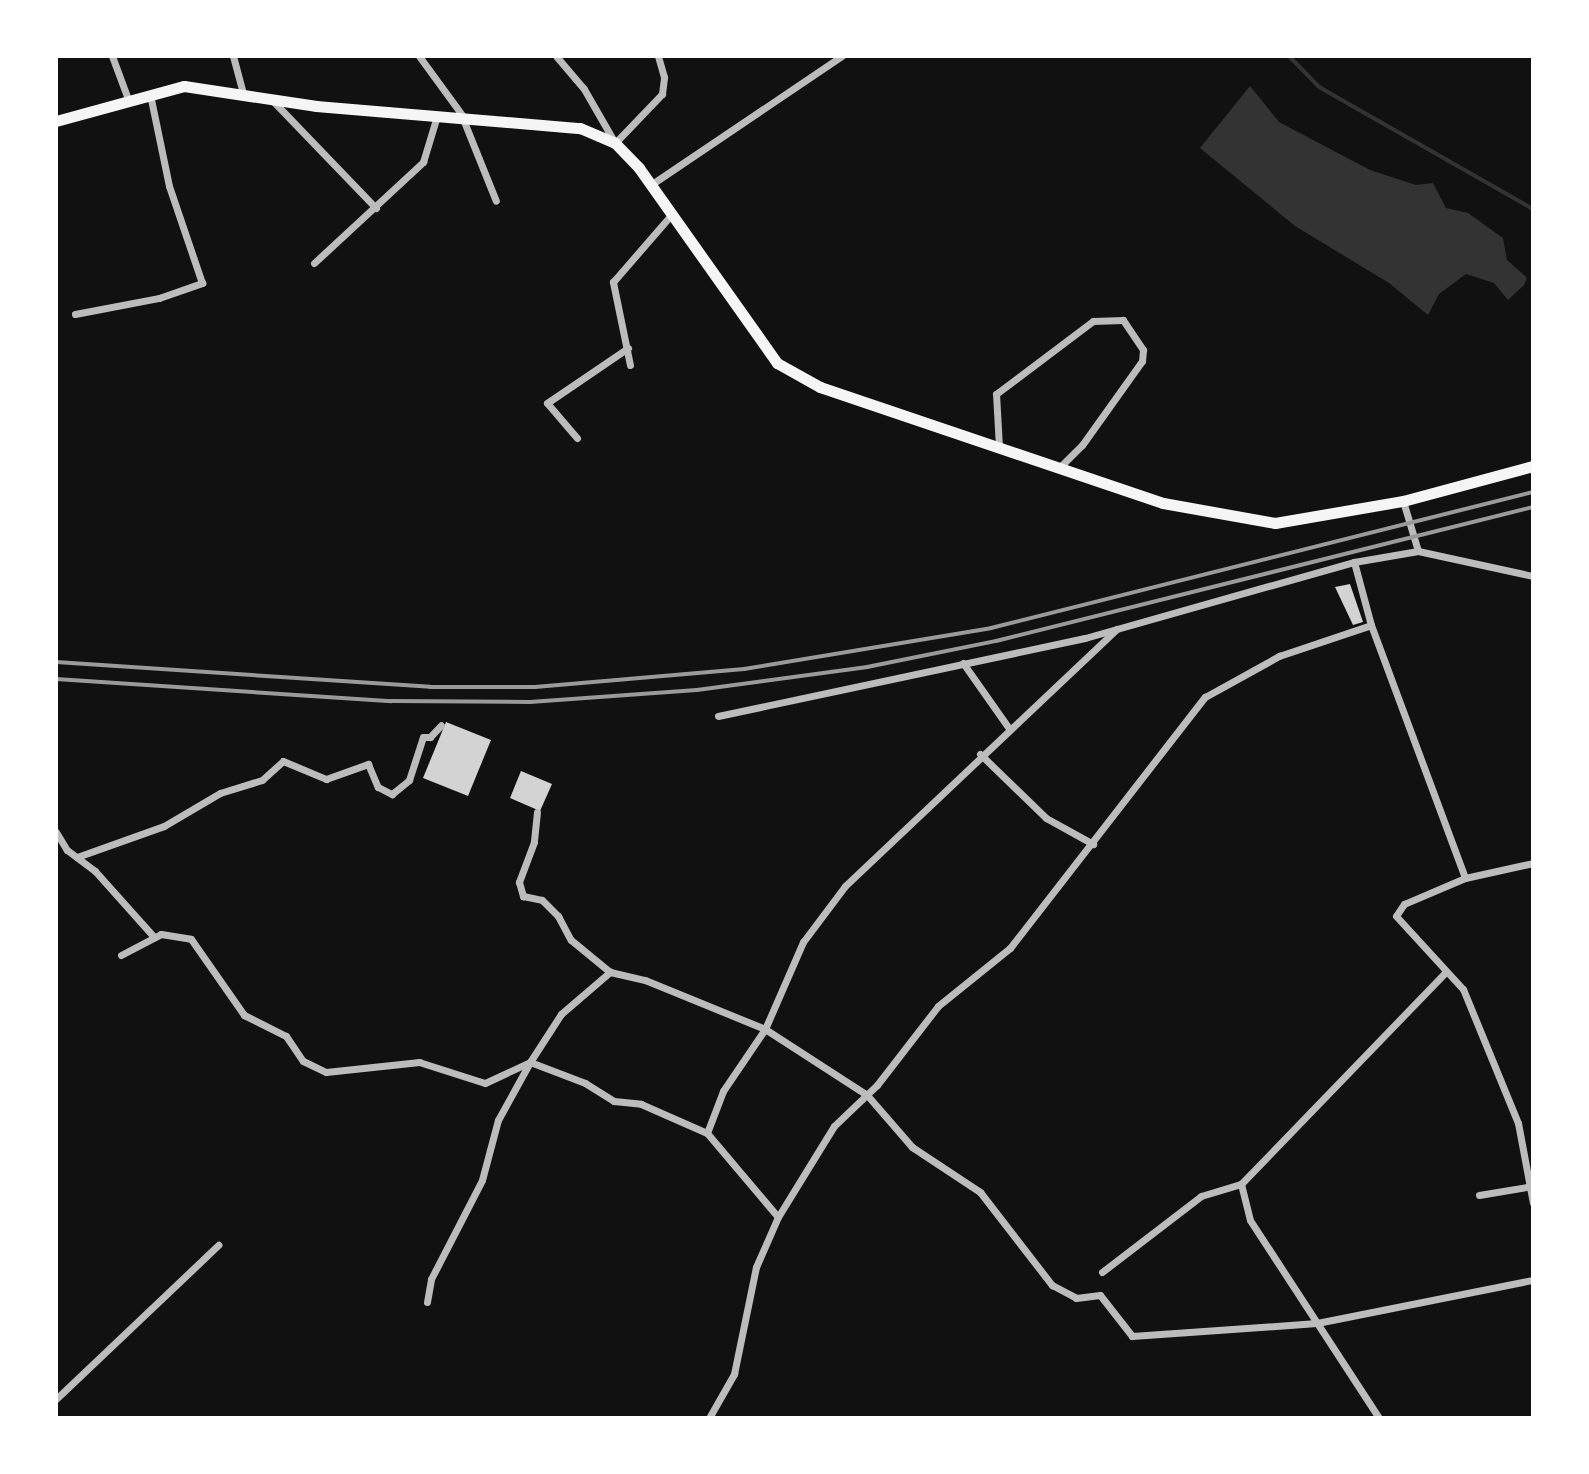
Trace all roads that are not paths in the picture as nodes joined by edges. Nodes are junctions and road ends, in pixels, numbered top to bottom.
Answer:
1 (112, 56) edge
2 (233, 56) edge
3 (419, 56) edge
4 (556, 56) edge
5 (658, 56) edge
6 (842, 56) edge
7 (150, 94) junction
8 (243, 94) junction
9 (270, 98) junction
10 (128, 99) junction
11 (437, 116) junction
12 (464, 119) junction
13 (56, 121) edge
14 (615, 143) junction
15 (652, 184) junction
16 (496, 201) dead end
17 (376, 208) junction
18 (672, 214) junction
19 (314, 263) dead end
20 (75, 314) dead end
21 (628, 348) junction
22 (630, 365) dead end
23 (577, 438) dead end
24 (999, 447) junction
25 (1533, 466) edge
26 (1059, 468) junction
27 (1403, 501) junction
28 (1418, 551) junction
29 (1354, 562) junction
30 (1533, 576) edge
31 (1371, 625) junction
32 (1117, 629) junction
33 (963, 663) junction
34 (718, 716) dead end
35 (441, 725) dead end
36 (1008, 727) junction
37 (980, 754) junction
38 (537, 812) dead end
39 (56, 832) edge
40 (1093, 844) junction
41 (77, 857) junction
42 (1533, 863) edge
43 (1465, 878) junction
44 (154, 937) junction
45 (121, 955) dead end
46 (610, 972) junction
47 (1445, 973) junction
48 (765, 1029) junction
49 (530, 1062) junction
50 (867, 1095) junction
51 (707, 1133) junction
52 (1241, 1184) junction
53 (1527, 1187) junction
54 (1479, 1195) dead end
55 (1533, 1203) edge
56 (778, 1217) junction
57 (218, 1245) dead end
58 (1102, 1272) dead end
59 (1533, 1280) edge
60 (427, 1302) dead end
61 (1317, 1323) junction
62 (56, 1399) edge
63 (709, 1418) edge
64 (1379, 1418) edge

1 - 10 street
2 - 8 street
3 - 12 street
4 - 14 street
5 - 14 street
6 - 15 street
7 - 8 main road
7 - 10 main road
7 - 20 street
8 - 9 main road
9 - 11 main road
9 - 17 street
10 - 13 main road
11 - 12 main road
11 - 17 street
12 - 14 main road
12 - 16 street
14 - 15 main road
15 - 18 main road
17 - 19 street
18 - 21 street
18 - 24 main road
21 - 22 street
21 - 23 street
24 - 26 main road
24 - 26 street
25 - 27 main road
26 - 27 main road
27 - 28 street
28 - 29 street
28 - 30 street
29 - 31 street
29 - 32 street
31 - 40 street
31 - 43 street
32 - 33 street
32 - 36 street
33 - 34 street
33 - 36 street
35 - 41 street
36 - 37 street
37 - 40 street
37 - 48 street
38 - 46 street
39 - 41 street
40 - 50 street
41 - 44 street
42 - 43 street
43 - 47 street
44 - 45 street
44 - 49 street
46 - 48 street
46 - 49 street
47 - 52 street
47 - 53 street
48 - 50 street
48 - 51 street
49 - 51 street
49 - 60 street
50 - 56 street
50 - 61 street
51 - 56 street
52 - 58 street
52 - 61 street
53 - 54 street
53 - 55 street
56 - 63 street
57 - 62 street
59 - 61 street
61 - 64 street

